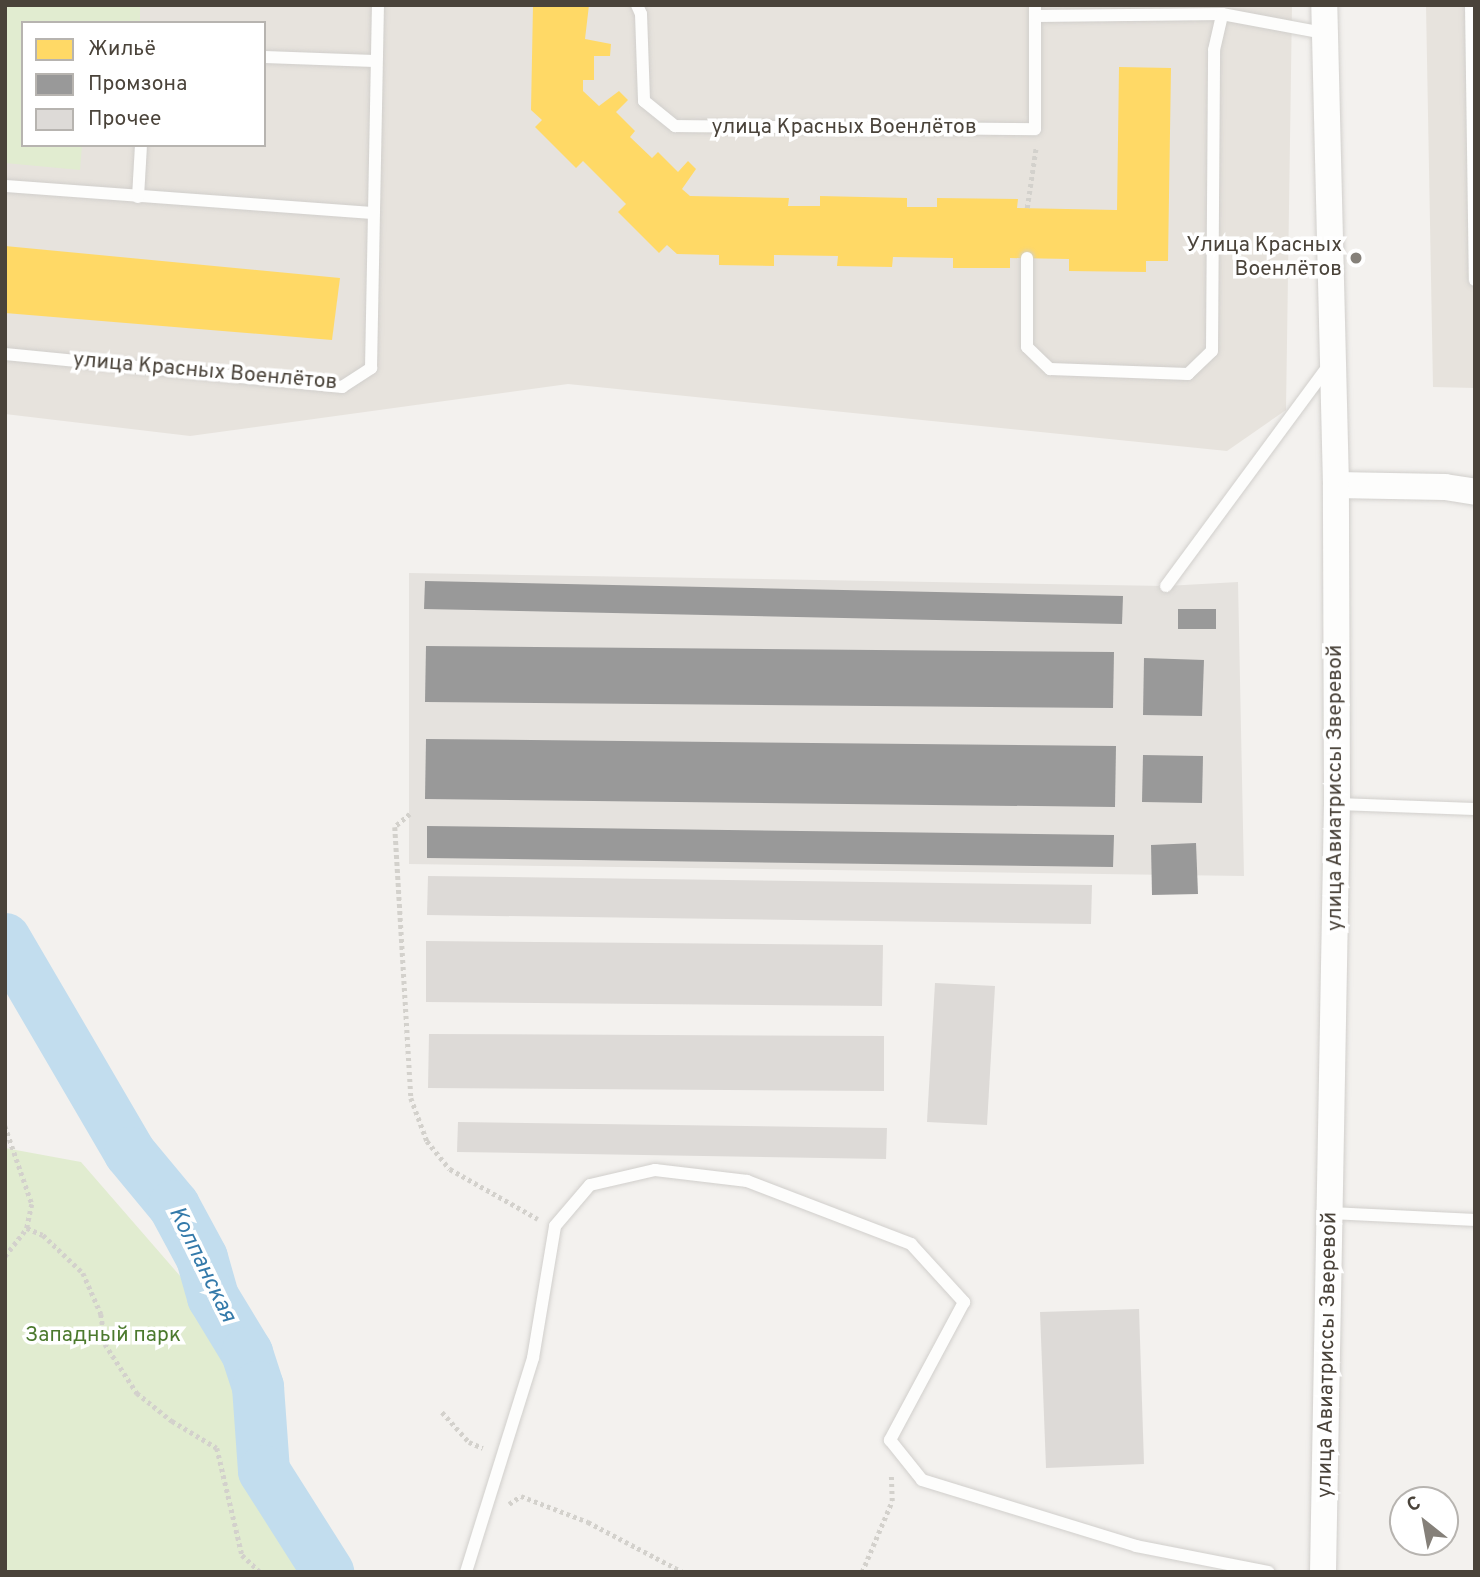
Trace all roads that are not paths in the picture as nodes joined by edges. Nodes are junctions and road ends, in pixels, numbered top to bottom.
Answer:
1 (378, 5) edge
2 (637, 5) edge
3 (1324, 5) edge
4 (1471, 5) edge
5 (1036, 10) edge
6 (1222, 14) junction
7 (1324, 33) junction
8 (266, 57) edge
9 (375, 61) junction
10 (141, 147) edge
11 (5, 186) edge
12 (138, 197) junction
13 (373, 213) junction
14 (1027, 258) dead end
15 (1475, 280) edge
16 (5, 354) edge
17 (1331, 362) junction
18 (1336, 485) junction
19 (1475, 492) edge
20 (1166, 586) dead end
21 (1337, 804) junction
22 (1475, 809) edge
23 (1331, 1213) junction
24 (1475, 1220) edge
25 (466, 1572) edge
26 (1268, 1572) edge
27 (1322, 1572) edge

1 - 9 lane, улица Красных Военлётов
2 - 5 lane, улица Красных Военлётов
3 - 7 street, улица Авиатриссы Зверевой
4 - 15 lane
5 - 6 lane
6 - 7 lane
6 - 14 lane
7 - 17 street, улица Авиатриссы Зверевой
8 - 9 lane
9 - 13 lane, улица Красных Военлётов
10 - 12 lane
11 - 12 lane
12 - 13 lane
13 - 16 lane, улица Красных Военлётов
17 - 18 street, улица Авиатриссы Зверевой
17 - 20 lane
18 - 19 street
18 - 21 street, улица Авиатриссы Зверевой
21 - 22 lane
21 - 23 street, улица Авиатриссы Зверевой
23 - 24 lane
23 - 27 street, улица Авиатриссы Зверевой
25 - 26 lane

